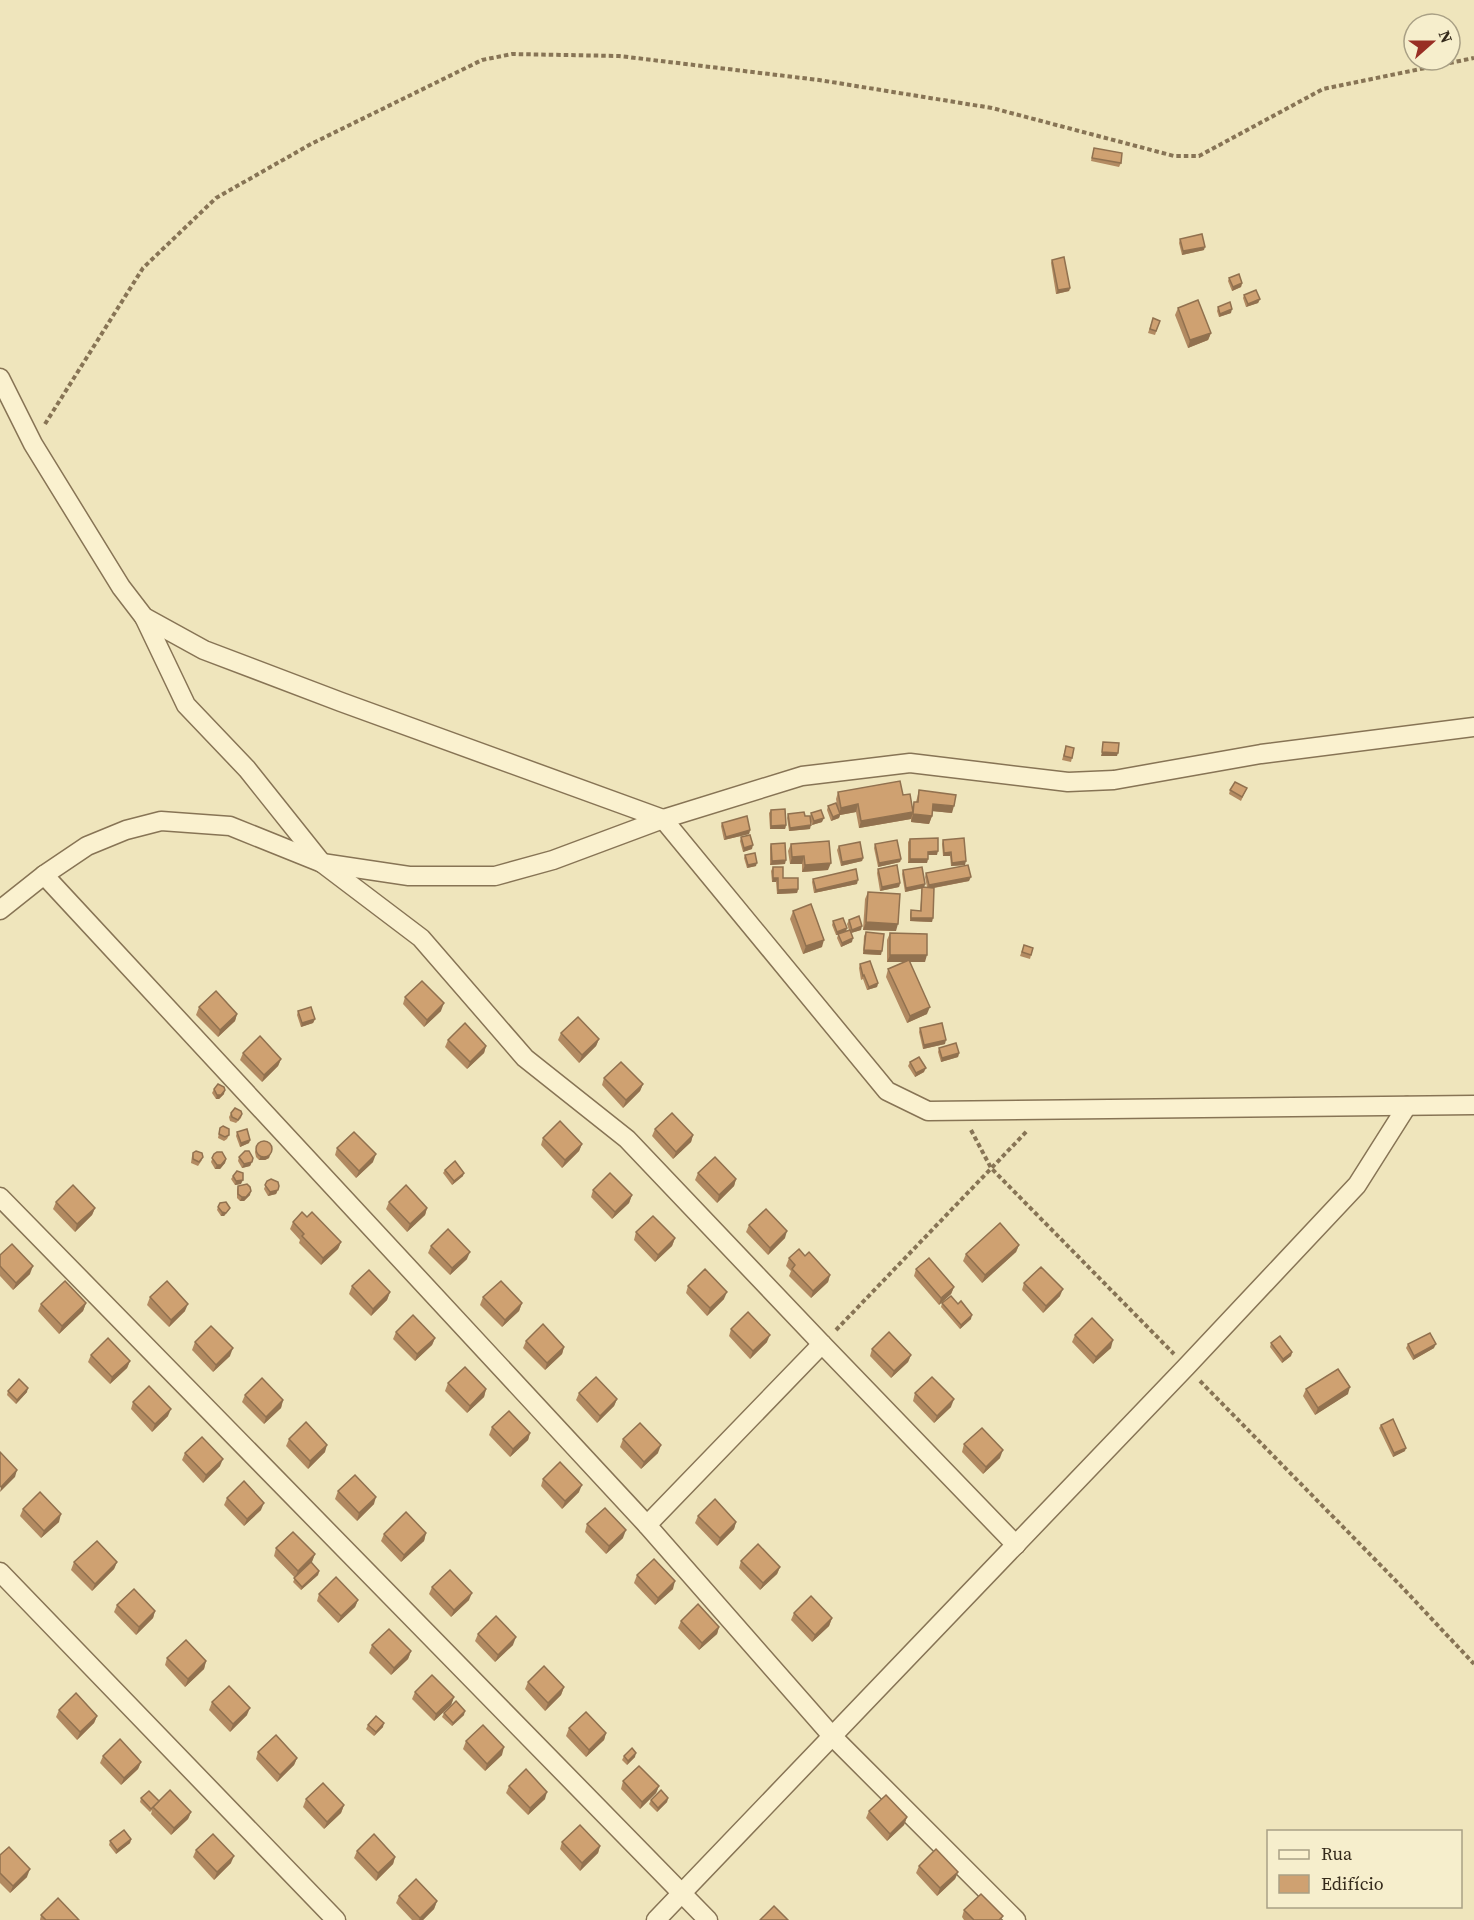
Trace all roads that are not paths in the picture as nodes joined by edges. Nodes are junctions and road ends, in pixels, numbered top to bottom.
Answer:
1 (0, 378) edge
2 (144, 617) junction
3 (1474, 727) edge
4 (663, 819) junction
5 (322, 862) junction
6 (44, 874) junction
7 (0, 910) edge
8 (1407, 1106) junction
9 (1474, 1106) edge
10 (0, 1197) edge
11 (822, 1344) junction
12 (647, 1525) junction
13 (1016, 1545) junction
14 (0, 1572) edge
15 (833, 1737) junction
16 (681, 1893) junction
17 (336, 1920) edge
18 (656, 1920) edge
19 (708, 1920) edge
20 (1016, 1920) edge

1 - 2 street
2 - 4 street
2 - 5 street
3 - 4 street
4 - 5 street
4 - 8 street
5 - 6 street
5 - 11 street
6 - 7 street
6 - 12 street
8 - 9 street
8 - 13 street
10 - 16 street
11 - 12 street
11 - 13 street
12 - 15 street
13 - 15 street
14 - 17 street
15 - 16 street
15 - 20 street
16 - 18 street
16 - 19 street

